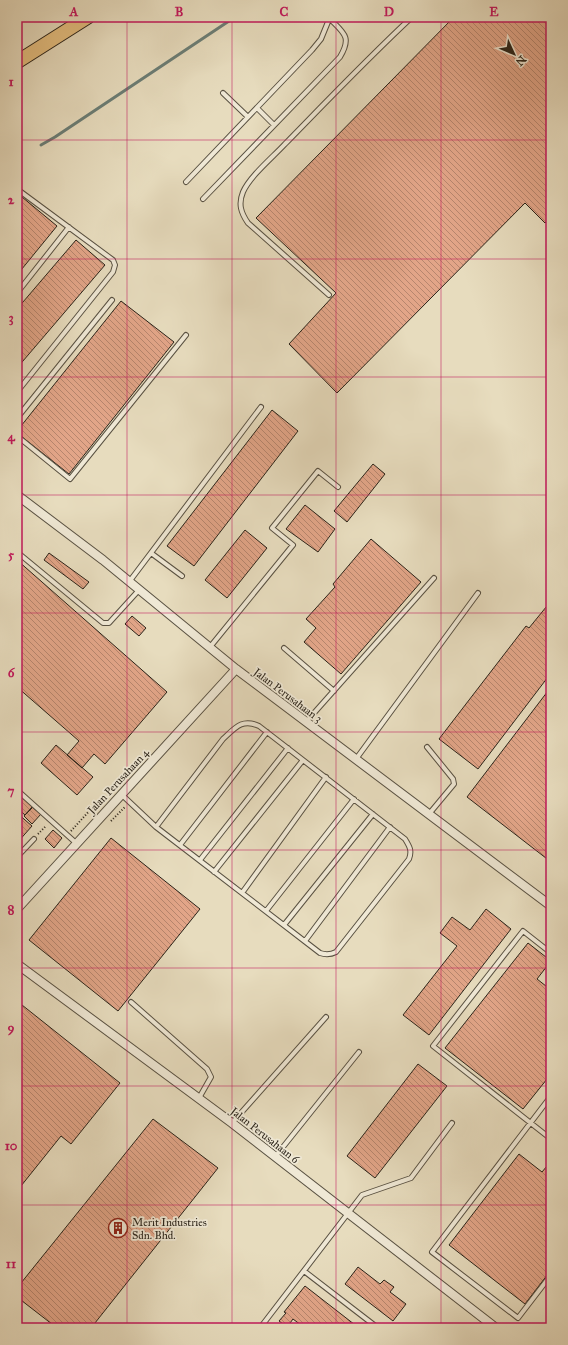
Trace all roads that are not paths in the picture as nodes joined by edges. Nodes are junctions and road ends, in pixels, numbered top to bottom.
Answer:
1 (88, 17) edge
2 (412, 17) edge
3 (330, 18) edge
4 (17, 62) edge
5 (223, 92) dead end
6 (257, 108) junction
7 (248, 116) junction
8 (274, 125) junction
9 (186, 182) dead end
10 (17, 189) edge
11 (202, 199) dead end
12 (69, 227) junction
13 (17, 293) edge
14 (328, 294) dead end
15 (112, 300) dead end
16 (186, 335) dead end
17 (17, 392) edge
18 (261, 407) dead end
19 (17, 418) edge
20 (17, 436) edge
21 (338, 487) dead end
22 (17, 495) edge
23 (17, 552) edge
24 (151, 553) junction
25 (182, 576) dead end
26 (434, 578) dead end
27 (130, 582) junction
28 (139, 590) junction
29 (478, 593) dead end
30 (210, 647) junction
31 (284, 648) dead end
32 (236, 669) junction
33 (334, 690) junction
34 (306, 722) junction
35 (267, 732) junction
36 (427, 747) dead end
37 (288, 748) junction
38 (303, 760) junction
39 (356, 760) junction
40 (326, 777) junction
41 (17, 790) edge
42 (121, 794) junction
43 (354, 799) junction
44 (372, 814) junction
45 (429, 814) junction
46 (156, 827) junction
47 (390, 827) junction
48 (34, 839) road end
49 (76, 844) junction
50 (180, 845) junction
51 (17, 857) edge
52 (200, 860) junction
53 (214, 872) junction
54 (242, 892) junction
55 (551, 906) edge
56 (17, 909) edge
57 (266, 911) junction
58 (284, 925) junction
59 (305, 941) junction
60 (551, 952) edge
61 (17, 964) edge
62 (131, 1002) dead end
63 (326, 1017) dead end
64 (359, 1052) dead end
65 (551, 1096) edge
66 (198, 1098) junction
67 (232, 1123) junction
68 (452, 1123) dead end
69 (530, 1123) junction
70 (551, 1139) edge
71 (276, 1157) junction
72 (348, 1214) junction
73 (304, 1271) junction
74 (551, 1275) edge
75 (260, 1328) edge
76 (378, 1328) edge
77 (496, 1328) edge

1 - 4 main road
2 - 14 lane
3 - 6 lane
3 - 8 lane
5 - 7 lane
6 - 7 lane
6 - 8 lane
7 - 9 lane
8 - 11 lane
10 - 12 lane
12 - 13 lane
12 - 17 lane
15 - 19 lane
16 - 20 lane
18 - 24 lane
21 - 30 lane
22 - 27 street, Jalan Perusahaan 3
23 - 28 lane
24 - 25 lane
24 - 27 lane
26 - 33 lane
27 - 28 street, Jalan Perusahaan 3
28 - 30 street, Jalan Perusahaan 3
29 - 39 lane
30 - 32 street, Jalan Perusahaan 3
31 - 33 lane
32 - 34 street, Jalan Perusahaan 3
32 - 42 street, Jalan Perusahaan 4
33 - 34 lane
34 - 39 street, Jalan Perusahaan 3
35 - 37 lane
35 - 46 lane
35 - 50 lane
36 - 45 lane
37 - 38 lane
37 - 52 lane
38 - 40 lane
38 - 53 lane
39 - 45 street, Jalan Perusahaan 3
40 - 43 lane
40 - 54 lane
41 - 49 lane
42 - 46 lane
42 - 49 street, Jalan Perusahaan 4
43 - 44 lane
43 - 57 lane
44 - 47 lane
44 - 58 lane
45 - 55 street, Jalan Perusahaan 3
46 - 50 lane
47 - 59 lane
47 - 59 lane
48 - 51 lane
49 - 56 street, Jalan Perusahaan 4
50 - 52 lane
52 - 53 lane
53 - 54 lane
54 - 57 lane
57 - 58 lane
58 - 59 lane
60 - 69 lane
61 - 66 street, Jalan Perusahaan 6
62 - 66 lane
63 - 67 lane
64 - 71 lane
65 - 69 lane
66 - 67 street, Jalan Perusahaan 6
67 - 71 street, Jalan Perusahaan 6
68 - 72 lane
69 - 70 lane
69 - 74 lane
71 - 72 street, Jalan Perusahaan 6
72 - 73 lane
72 - 77 street, Jalan Perusahaan 6
73 - 75 lane
73 - 76 lane

